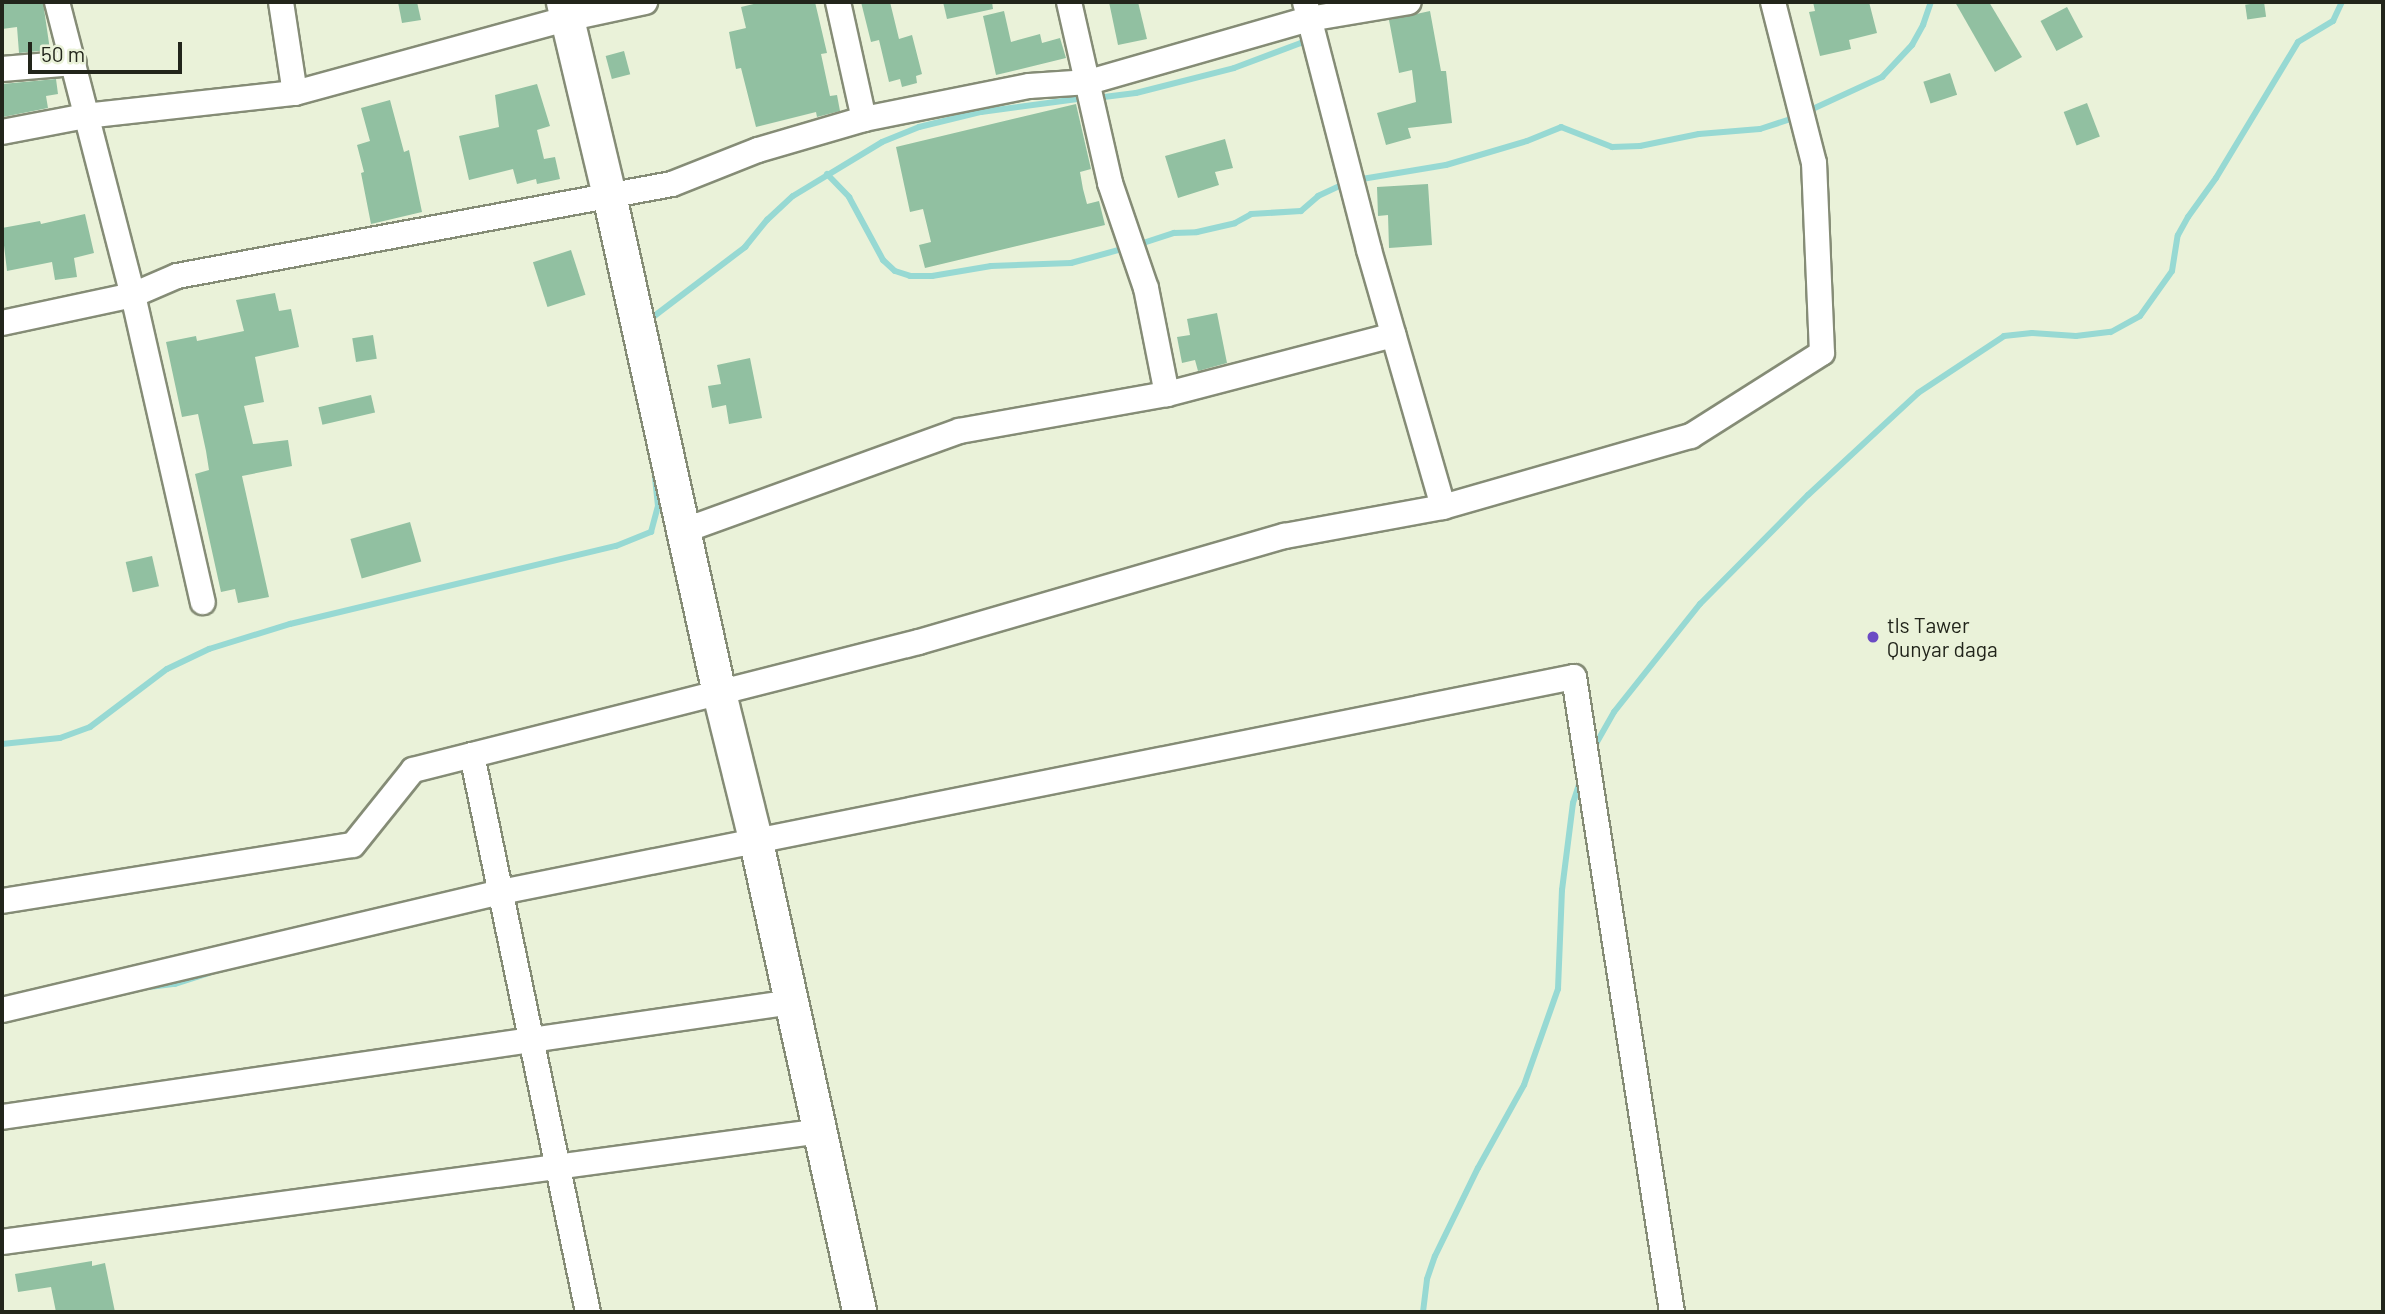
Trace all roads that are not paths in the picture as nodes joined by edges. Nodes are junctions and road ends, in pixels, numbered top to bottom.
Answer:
1 (57, 2) edge
2 (281, 2) edge
3 (645, 2) edge
4 (838, 2) edge
5 (1069, 2) edge
6 (1409, 2) edge
7 (1773, 2) edge
8 (1307, 10) edge
9 (565, 11) edge
10 (74, 63) junction
11 (2, 69) edge
12 (1089, 82) junction
13 (295, 93) junction
14 (85, 116) junction
15 (864, 118) junction
16 (2, 132) edge
17 (610, 195) junction
18 (133, 295) junction
19 (2, 323) edge
20 (1393, 335) junction
21 (1167, 394) junction
22 (1443, 507) junction
23 (683, 531) junction
24 (203, 602) dead end
25 (719, 693) junction
26 (472, 755) junction
27 (756, 842) junction
28 (501, 892) junction
29 (2, 901) edge
30 (792, 1002) junction
31 (2, 1010) edge
32 (531, 1040) junction
33 (2, 1117) edge
34 (821, 1131) junction
35 (558, 1167) junction
36 (2, 1242) edge
37 (588, 1312) edge
38 (859, 1312) edge
39 (1672, 1312) edge

1 - 10 street
2 - 13 street
3 - 9 street
4 - 15 street
5 - 12 street
6 - 8 street
7 - 22 street
8 - 12 street
8 - 20 street
9 - 13 street
9 - 17 street
10 - 11 street
10 - 14 street
12 - 15 street
12 - 21 street
13 - 14 street
14 - 16 street
14 - 18 street
15 - 17 street
17 - 18 street
17 - 23 street
18 - 19 street
18 - 24 street
20 - 21 street
20 - 22 street
21 - 23 street
22 - 25 street
23 - 25 street
25 - 26 street
25 - 27 street
26 - 28 street
26 - 29 street
27 - 28 street
27 - 30 street
27 - 39 street
28 - 31 street
28 - 32 street
30 - 32 street
30 - 34 street
32 - 33 street
32 - 35 street
34 - 35 street
34 - 38 street
35 - 36 street
35 - 37 street

